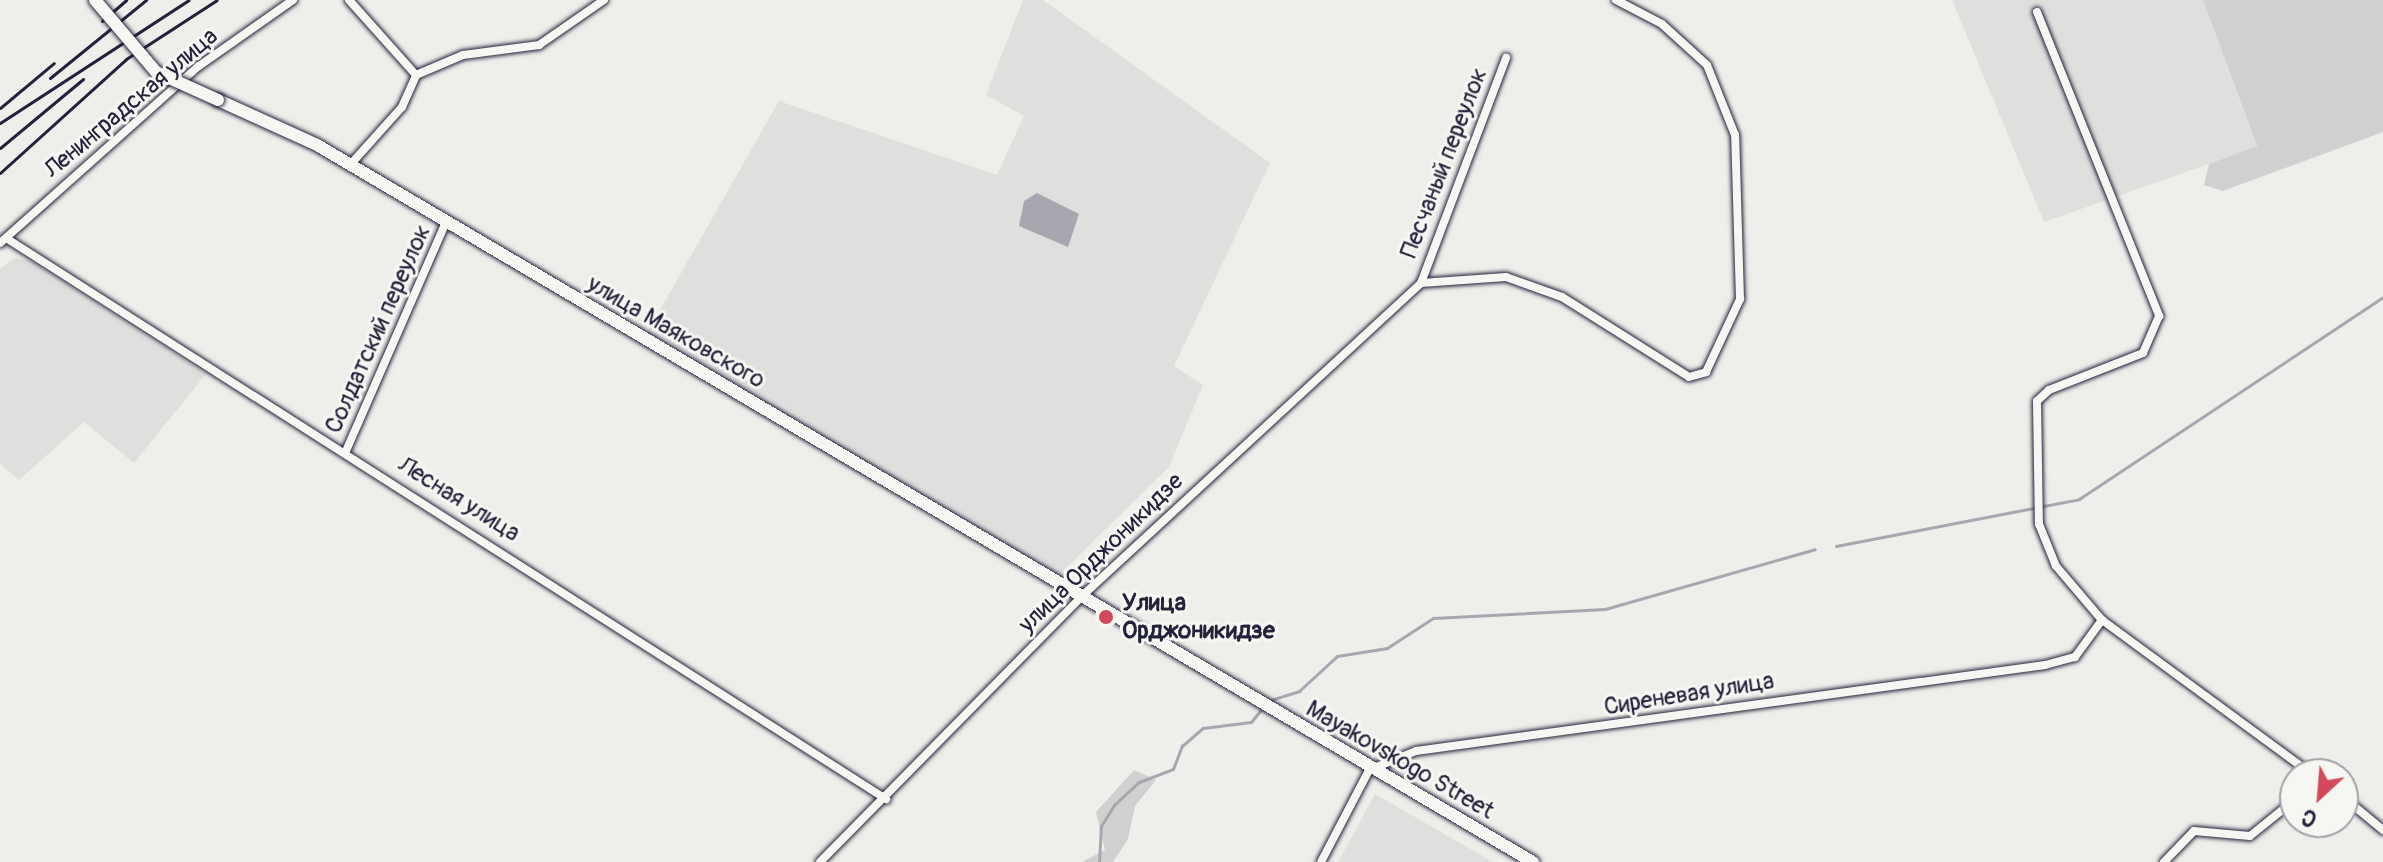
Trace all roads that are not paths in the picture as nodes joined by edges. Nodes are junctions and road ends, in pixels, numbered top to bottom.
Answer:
1 (95, 0) edge
2 (293, 0) edge
3 (349, 0) edge
4 (604, 0) edge
5 (1616, 0) edge
6 (2037, 12) dead end
7 (1506, 58) dead end
8 (416, 75) junction
9 (350, 165) junction
10 (446, 222) junction
11 (3, 241) edge
12 (1421, 283) junction
13 (346, 451) junction
14 (1082, 596) junction
15 (2102, 620) junction
16 (1245, 696) joint
17 (2290, 758) edge
18 (1369, 770) junction
19 (886, 799) junction
20 (2359, 810) edge
21 (2279, 812) edge
22 (2383, 830) edge
23 (820, 862) edge
24 (1321, 862) edge
25 (1533, 862) edge
26 (2164, 862) edge

1 - 9 street, улица Маяковского, bridge
2 - 11 street, Ленинградская улица
3 - 8 street
4 - 8 street
5 - 12 street
6 - 15 street
7 - 12 street, Песчаный переулок
8 - 9 street
9 - 10 street, улица Маяковского
10 - 13 street, Солдатский переулок
10 - 14 street, улица Маяковского
11 - 13 street, Лесная улица
12 - 14 street, улица Орджоникидзе
13 - 19 street, Лесная улица
14 - 16 street, улица Маяковского
14 - 19 street, улица Орджоникидзе
15 - 17 street
15 - 18 street, Сиреневая улица
16 - 18 street, Mayakovskogo Street
18 - 24 street
18 - 25 street, Mayakovskogo Street
19 - 23 street, улица Орджоникидзе
20 - 22 street
21 - 26 street

